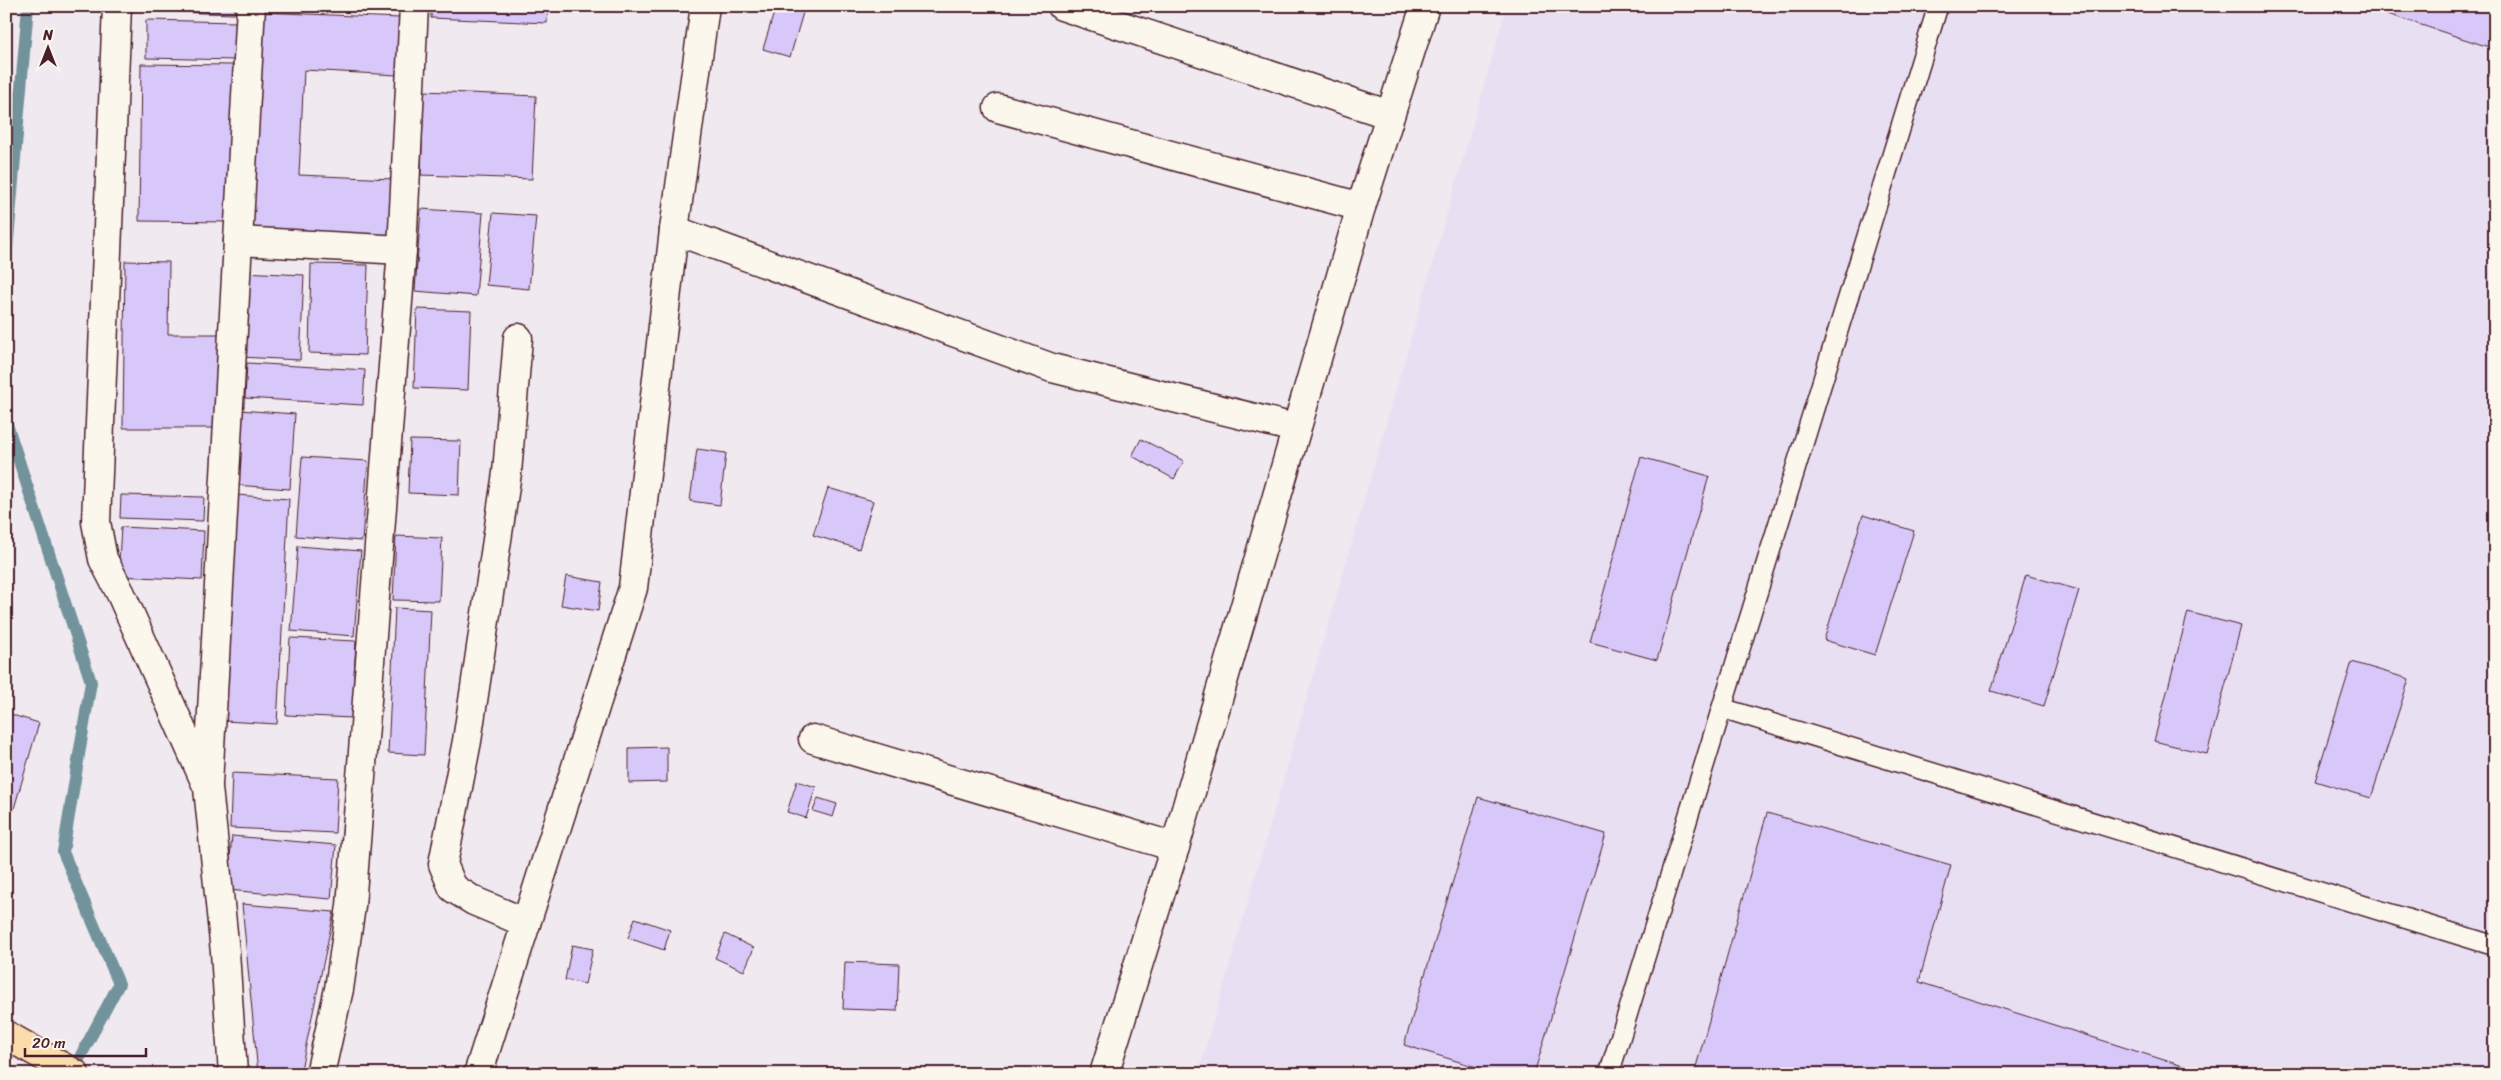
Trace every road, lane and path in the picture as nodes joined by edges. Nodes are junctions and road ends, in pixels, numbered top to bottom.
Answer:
1 (117, 6) edge
2 (250, 6) edge
3 (414, 6) edge
4 (705, 6) edge
5 (1062, 6) edge
6 (1425, 6) edge
7 (1938, 6) edge
8 (998, 108) dead end
9 (1390, 115) junction
10 (1360, 207) junction
11 (674, 230) junction
12 (238, 241) junction
13 (402, 250) junction
14 (518, 338) dead end
15 (1295, 428) junction
16 (1722, 708) junction
17 (813, 739) dead end
18 (208, 788) junction
19 (1175, 848) junction
20 (526, 923) junction
21 (2495, 946) edge
22 (14, 1039) edge
23 (74, 1074) edge
24 (233, 1074) edge
25 (320, 1074) edge
26 (478, 1074) edge
27 (1104, 1074) edge
28 (1609, 1074) edge

1 - 18 street
2 - 12 street
3 - 13 street
4 - 11 street
5 - 9 street
6 - 9 street
7 - 16 lane
8 - 10 street
9 - 10 street
10 - 15 street
11 - 15 street
11 - 20 street
12 - 13 street
12 - 18 street
13 - 25 street
14 - 20 street
15 - 19 street
16 - 21 lane
16 - 28 lane
17 - 19 street
18 - 24 street
19 - 27 street
20 - 26 street
22 - 23 main road

